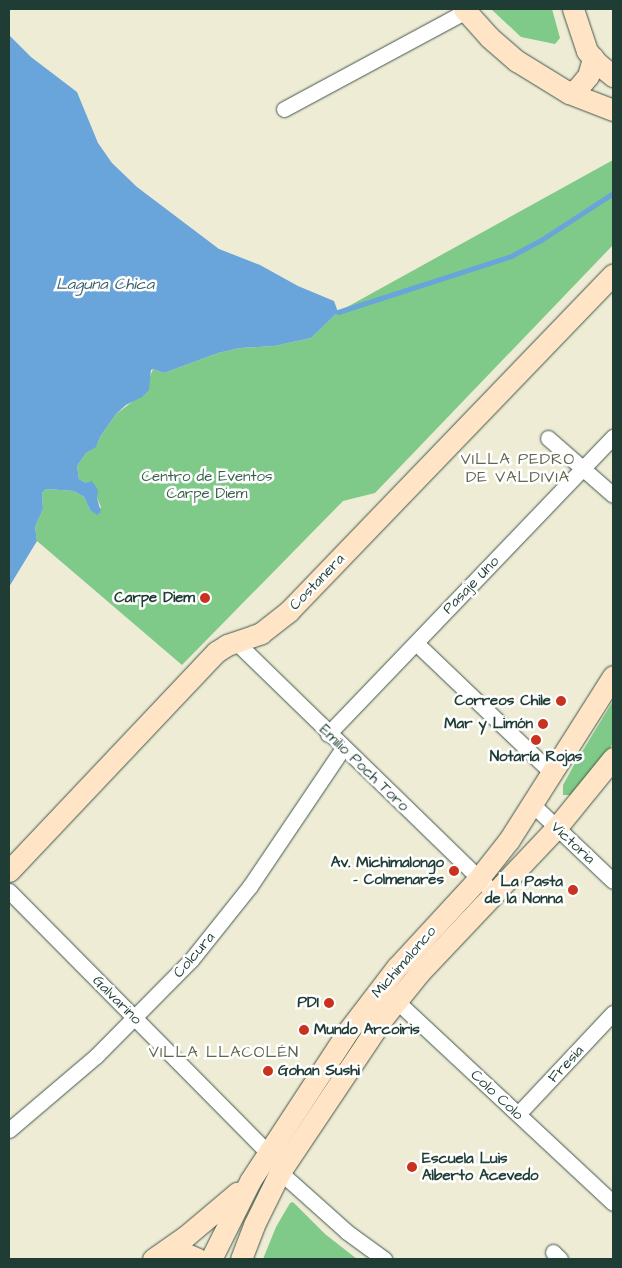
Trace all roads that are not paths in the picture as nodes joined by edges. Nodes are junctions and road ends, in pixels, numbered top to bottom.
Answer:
1 (572, 9) edge
2 (465, 10) edge
3 (593, 58) junction
4 (613, 76) edge
5 (569, 94) junction
6 (284, 109) dead end
7 (613, 110) edge
8 (613, 274) edge
9 (613, 437) edge
10 (548, 438) dead end
11 (582, 469) junction
12 (613, 495) edge
13 (236, 642) junction
14 (416, 643) junction
15 (613, 676) edge
16 (328, 734) junction
17 (343, 748) junction
18 (613, 758) edge
19 (552, 773) junction
20 (533, 805) junction
21 (557, 828) junction
22 (9, 871) edge
23 (613, 881) edge
24 (486, 885) junction
25 (9, 891) edge
26 (388, 994) junction
27 (613, 1014) edge
28 (135, 1018) junction
29 (518, 1114) junction
30 (9, 1130) edge
31 (267, 1152) junction
32 (280, 1172) junction
33 (250, 1181) junction
34 (613, 1203) edge
35 (158, 1256) edge
36 (198, 1259) edge
37 (211, 1259) edge
38 (241, 1259) edge
39 (384, 1259) edge

1 - 3 main road
2 - 5 main road
2 - 6 street
3 - 4 main road
3 - 5 main road
5 - 7 main road
8 - 13 main road, Costanera
9 - 11 street, Pasaje Uno
10 - 11 street
11 - 12 street
11 - 14 street, Pasaje Uno
13 - 16 street, Emilio Poch Toro
13 - 22 main road, Costanera
14 - 16 street, Pasaje Uno
14 - 19 street
15 - 19 main road, Michimalonco
16 - 17 street, Emilio Poch Toro
17 - 24 street, Emilio Poch Toro
17 - 28 street, Colcura
18 - 21 main road, Michimalonco
19 - 20 main road, Michimalonco
20 - 21 street, Victoria
20 - 24 main road, Michimalonco
21 - 23 street, Victoria
21 - 24 main road, Michimalonco
24 - 26 main road, Michimalonco
25 - 28 street, Galvarino
26 - 29 street, Colo Colo
26 - 31 main road, Michimalonco
26 - 32 main road, Michimalonco
27 - 29 street, Fresia
28 - 30 street, Colcura
28 - 31 street, Galvarino
29 - 34 street, Colo Colo
31 - 33 main road, Michimalonco
32 - 38 main road, Michimalonco
32 - 39 street
33 - 35 main road
33 - 37 main road, Michimalonco
35 - 36 main road

